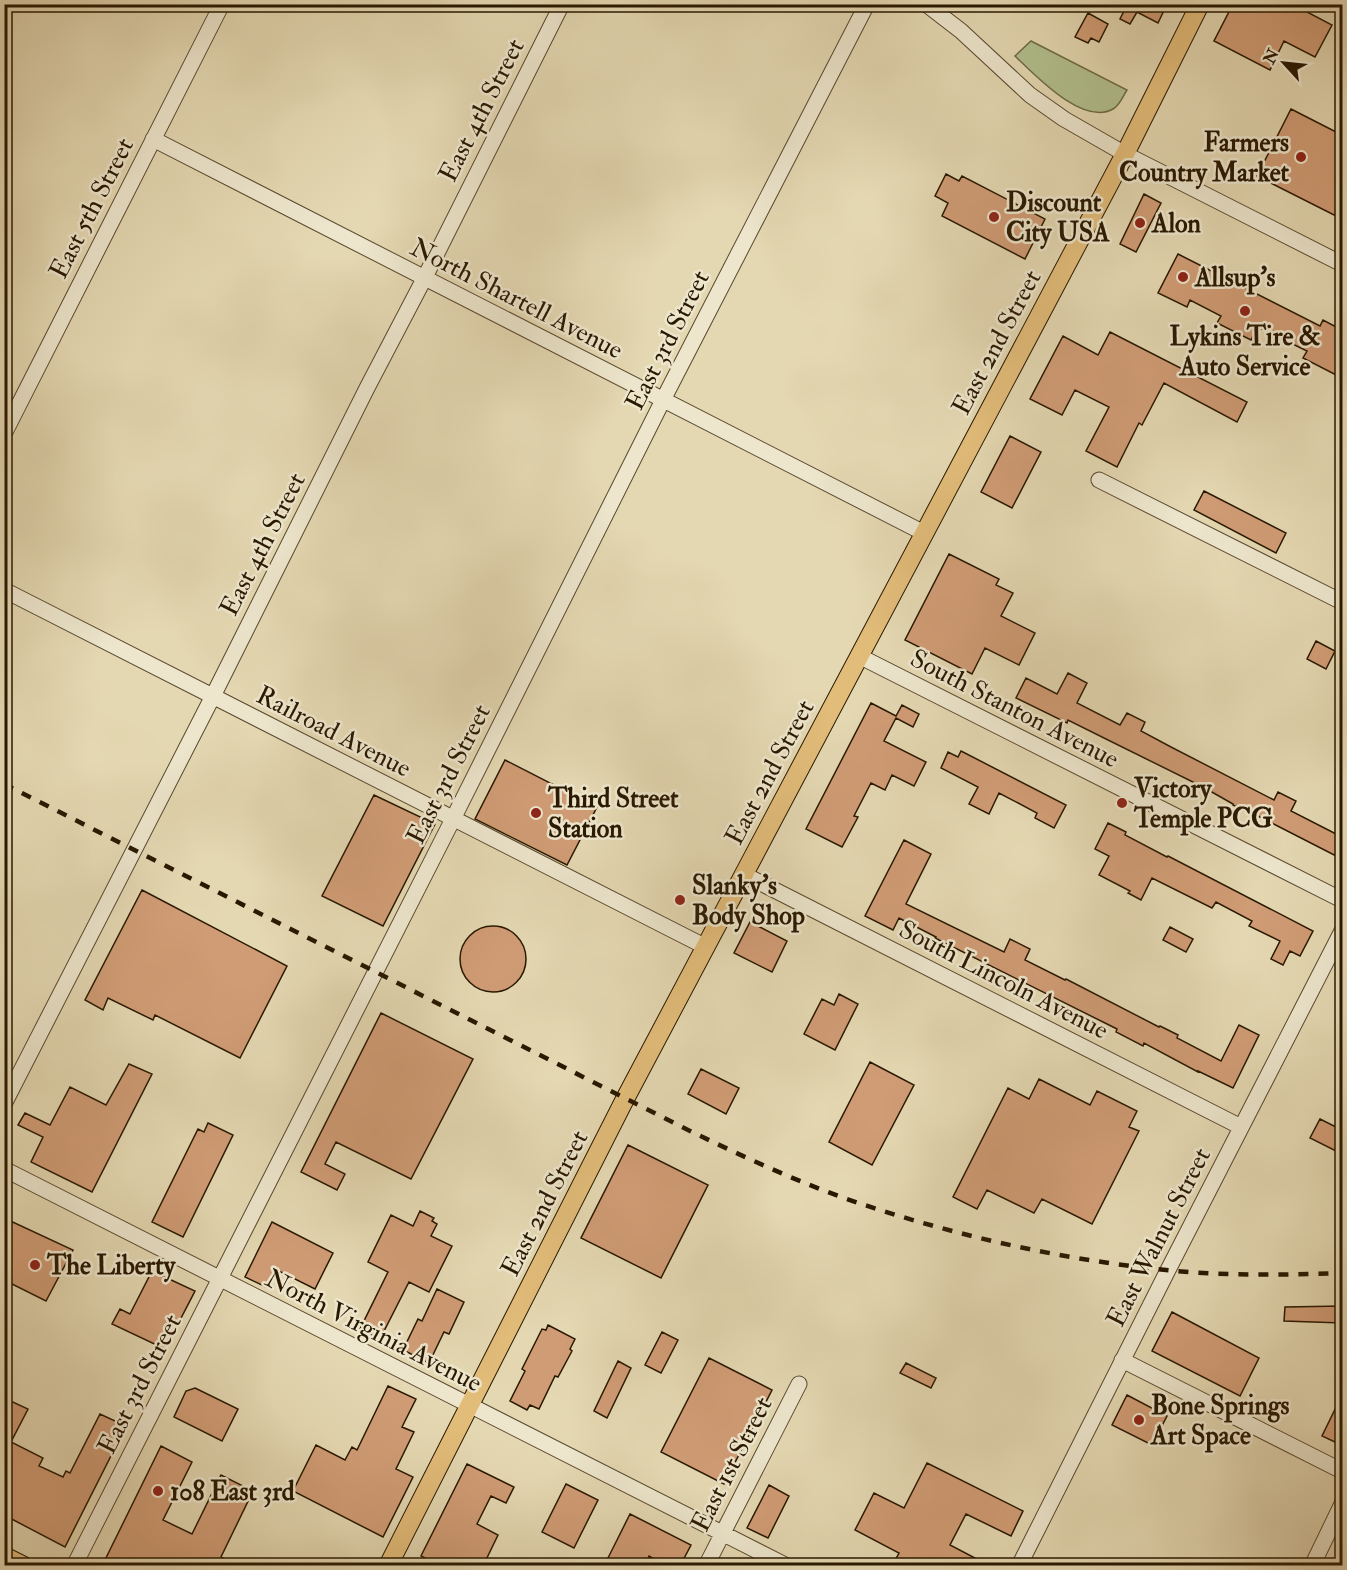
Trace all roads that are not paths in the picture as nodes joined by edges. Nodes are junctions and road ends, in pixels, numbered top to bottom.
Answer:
1 (222, 4) edge
2 (562, 4) edge
3 (867, 4) edge
4 (926, 4) edge
5 (1200, 4) edge
6 (153, 139) junction
7 (1125, 154) junction
8 (1342, 264) edge
9 (425, 278) junction
10 (663, 400) junction
11 (4, 434) edge
12 (1099, 480) dead end
13 (924, 533) junction
14 (4, 590) edge
15 (1342, 602) edge
16 (859, 656) junction
17 (213, 696) junction
18 (453, 819) junction
19 (745, 875) junction
20 (1342, 900) edge
21 (1342, 931) edge
22 (706, 946) junction
23 (4, 1104) edge
24 (1241, 1127) junction
25 (4, 1169) edge
26 (219, 1278) junction
27 (1122, 1360) junction
28 (799, 1384) dead end
29 (470, 1406) junction
30 (1342, 1471) edge
31 (1342, 1504) edge
32 (723, 1533) junction
33 (4, 1556) edge
34 (24, 1566) edge
35 (74, 1566) edge
36 (388, 1566) edge
37 (706, 1566) edge
38 (787, 1566) edge
39 (1019, 1566) edge
40 (1312, 1566) edge

1 - 6 street, East 5th Street
2 - 9 street, East 4th Street
3 - 10 street, East 3rd Street
4 - 7 street
5 - 7 main road, East 2nd Street
6 - 9 street, North Shartell Avenue
6 - 11 street, East 5th Street
7 - 8 street
7 - 13 main road, East 2nd Street
9 - 10 street, North Shartell Avenue
9 - 17 street, East 4th Street
10 - 13 street, North Shartell Avenue
10 - 18 street, East 3rd Street
12 - 15 street
13 - 16 main road, East 2nd Street
14 - 17 street, Railroad Avenue
16 - 19 main road, East 2nd Street
16 - 20 street, South Stanton Avenue
17 - 18 street, Railroad Avenue
17 - 23 street, East 4th Street
18 - 22 street, Railroad Avenue
18 - 26 street, East 3rd Street
19 - 22 main road, East 2nd Street
19 - 24 street, South Lincoln Avenue
21 - 24 street, East Walnut Street
22 - 29 main road, East 2nd Street
24 - 27 street, East Walnut Street
25 - 26 street, North Virginia Avenue
26 - 29 street, North Virginia Avenue
26 - 35 street, East 3rd Street
27 - 30 street
27 - 39 street, East Walnut Street
28 - 32 street, East 1st Street
29 - 32 street, North Virginia Avenue
29 - 36 main road, East 2nd Street
31 - 40 street
32 - 37 street, East 1st Street
32 - 38 street, North Virginia Avenue
33 - 34 main road

